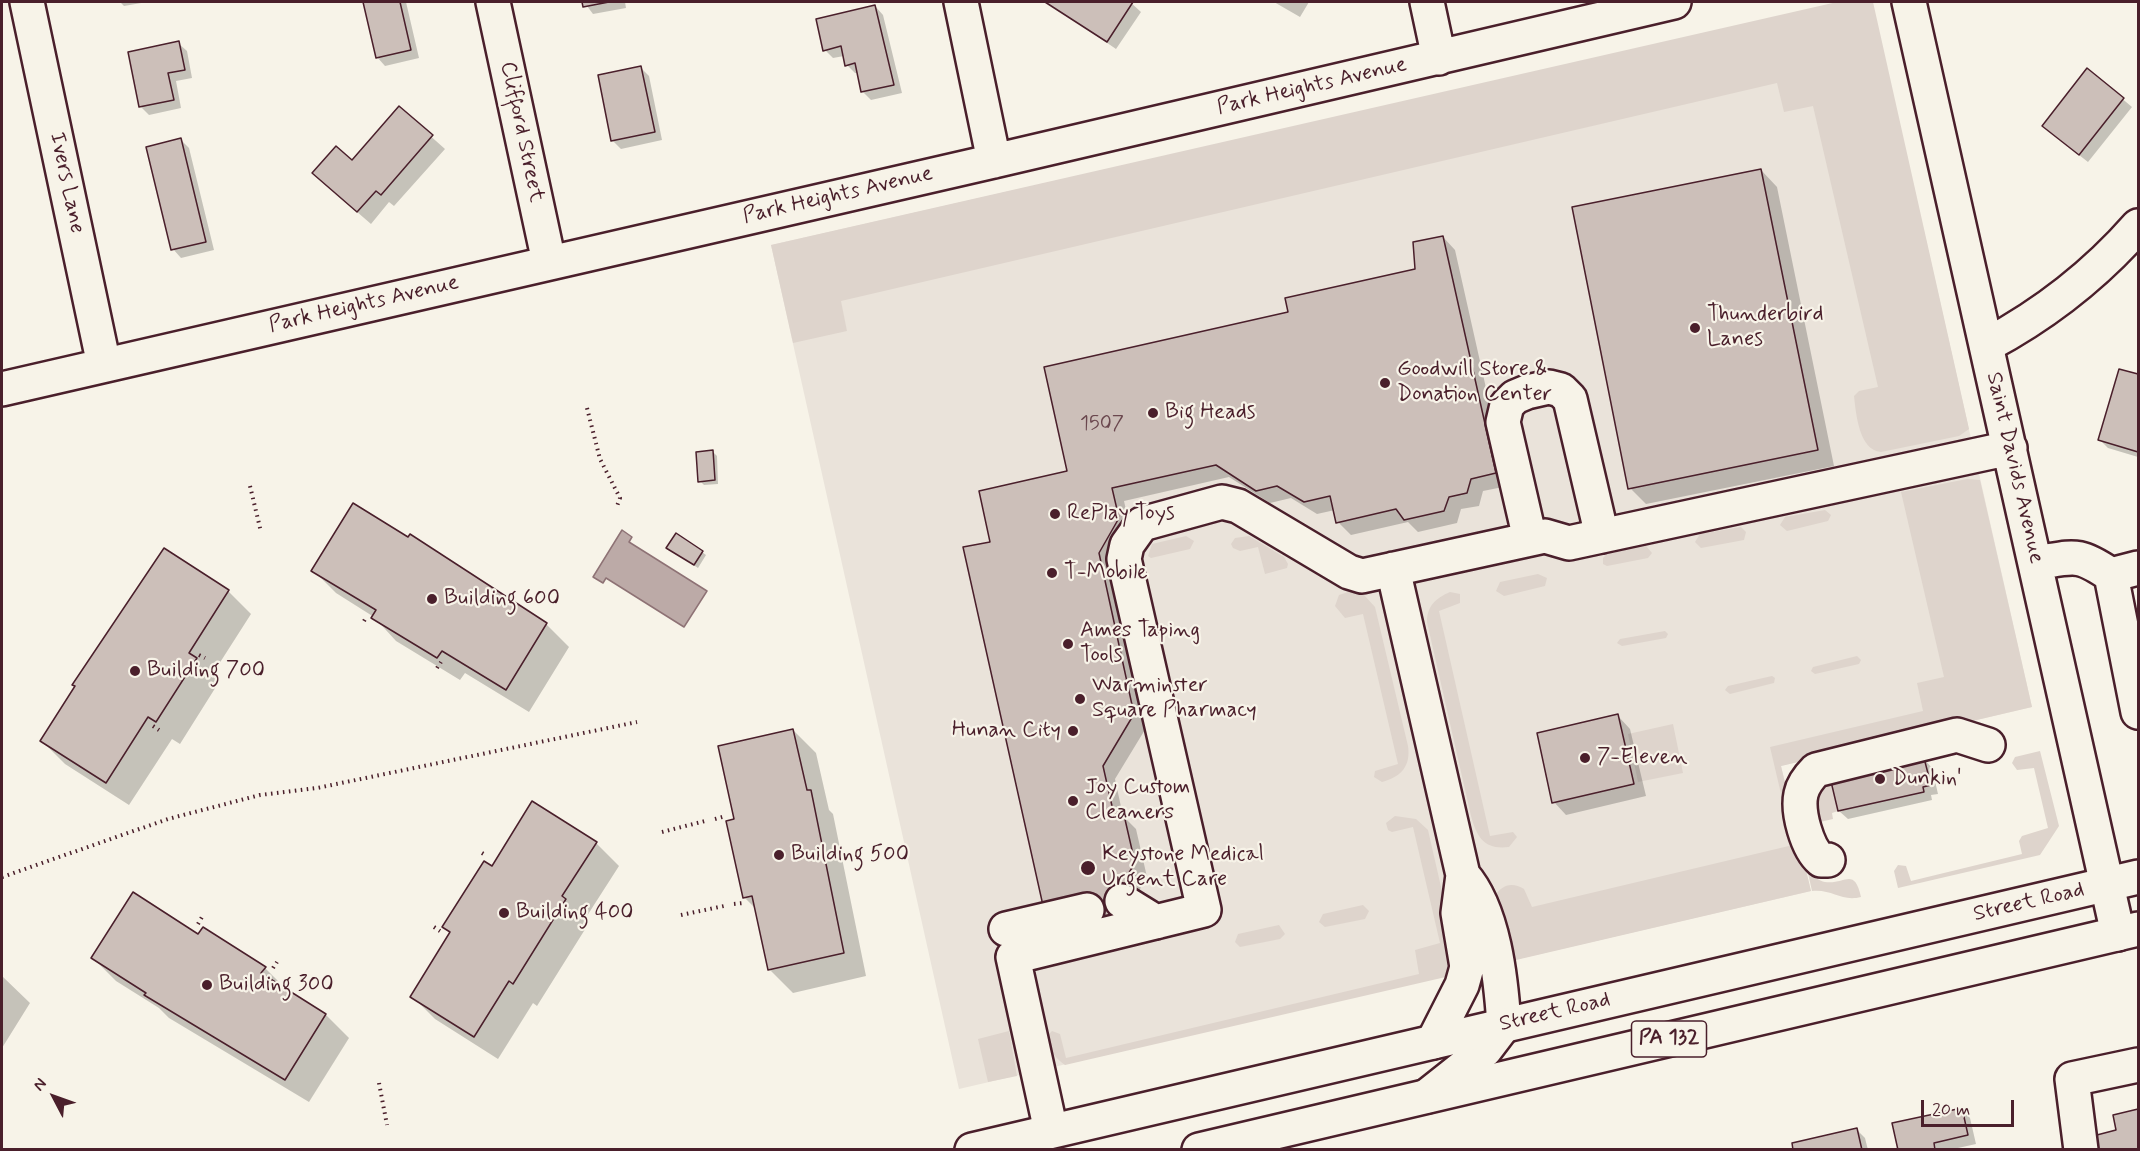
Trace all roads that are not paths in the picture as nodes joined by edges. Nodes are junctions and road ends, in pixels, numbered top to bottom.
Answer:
1 (27, 2) edge
2 (493, 2) edge
3 (961, 2) edge
4 (1427, 2) edge
5 (1674, 2) edge
6 (1909, 2) edge
7 (1439, 58) junction
8 (994, 161) junction
9 (2139, 226) edge
10 (549, 262) junction
11 (1987, 345) junction
12 (104, 365) junction
13 (2, 389) edge
14 (2010, 448) junction
15 (1602, 536) junction
16 (1530, 539) junction
17 (2036, 563) junction
18 (1393, 569) junction
19 (2125, 572) edge
20 (2139, 712) edge
21 (1988, 745) dead end
22 (1828, 860) dead end
23 (1463, 875) junction
24 (2139, 877) edge
25 (2107, 884) junction
26 (1122, 901) dead end
27 (1087, 910) dead end
28 (1156, 922) junction
29 (1006, 929) dead end
30 (2128, 931) edge
31 (1504, 1025) junction
32 (1433, 1042) junction
33 (2139, 1065) edge
34 (1427, 1096) junction
35 (1051, 1131) junction
36 (972, 1149) edge
37 (1199, 1149) edge
38 (2081, 1149) edge

1 - 12 street, Ivers Lane
2 - 10 street, Clifford Street
3 - 8 street
4 - 7 street
5 - 7 street, Park Heights Avenue
6 - 11 street, Saint Davids Avenue
7 - 8 street, Park Heights Avenue
8 - 10 street, Park Heights Avenue
9 - 11 street
10 - 12 street, Park Heights Avenue
11 - 14 street, Saint Davids Avenue
12 - 13 street, Park Heights Avenue
14 - 15 street
14 - 17 street, Saint Davids Avenue
15 - 16 street
15 - 16 street
16 - 18 street
17 - 19 street
17 - 25 street, Saint Davids Avenue
18 - 23 street
18 - 28 street
19 - 20 street
21 - 22 street
23 - 31 street
23 - 32 street
24 - 25 street, Street Road / PA 132
25 - 30 street, Saint Davids Avenue
25 - 31 street, Street Road / PA 132
26 - 28 street
27 - 29 street
28 - 35 street
30 - 34 street, PA 132
31 - 32 street, Street Road / PA 132
31 - 34 street
32 - 35 street, Street Road / PA 132
33 - 38 street
34 - 37 street, PA 132
35 - 36 street, Street Road / PA 132

